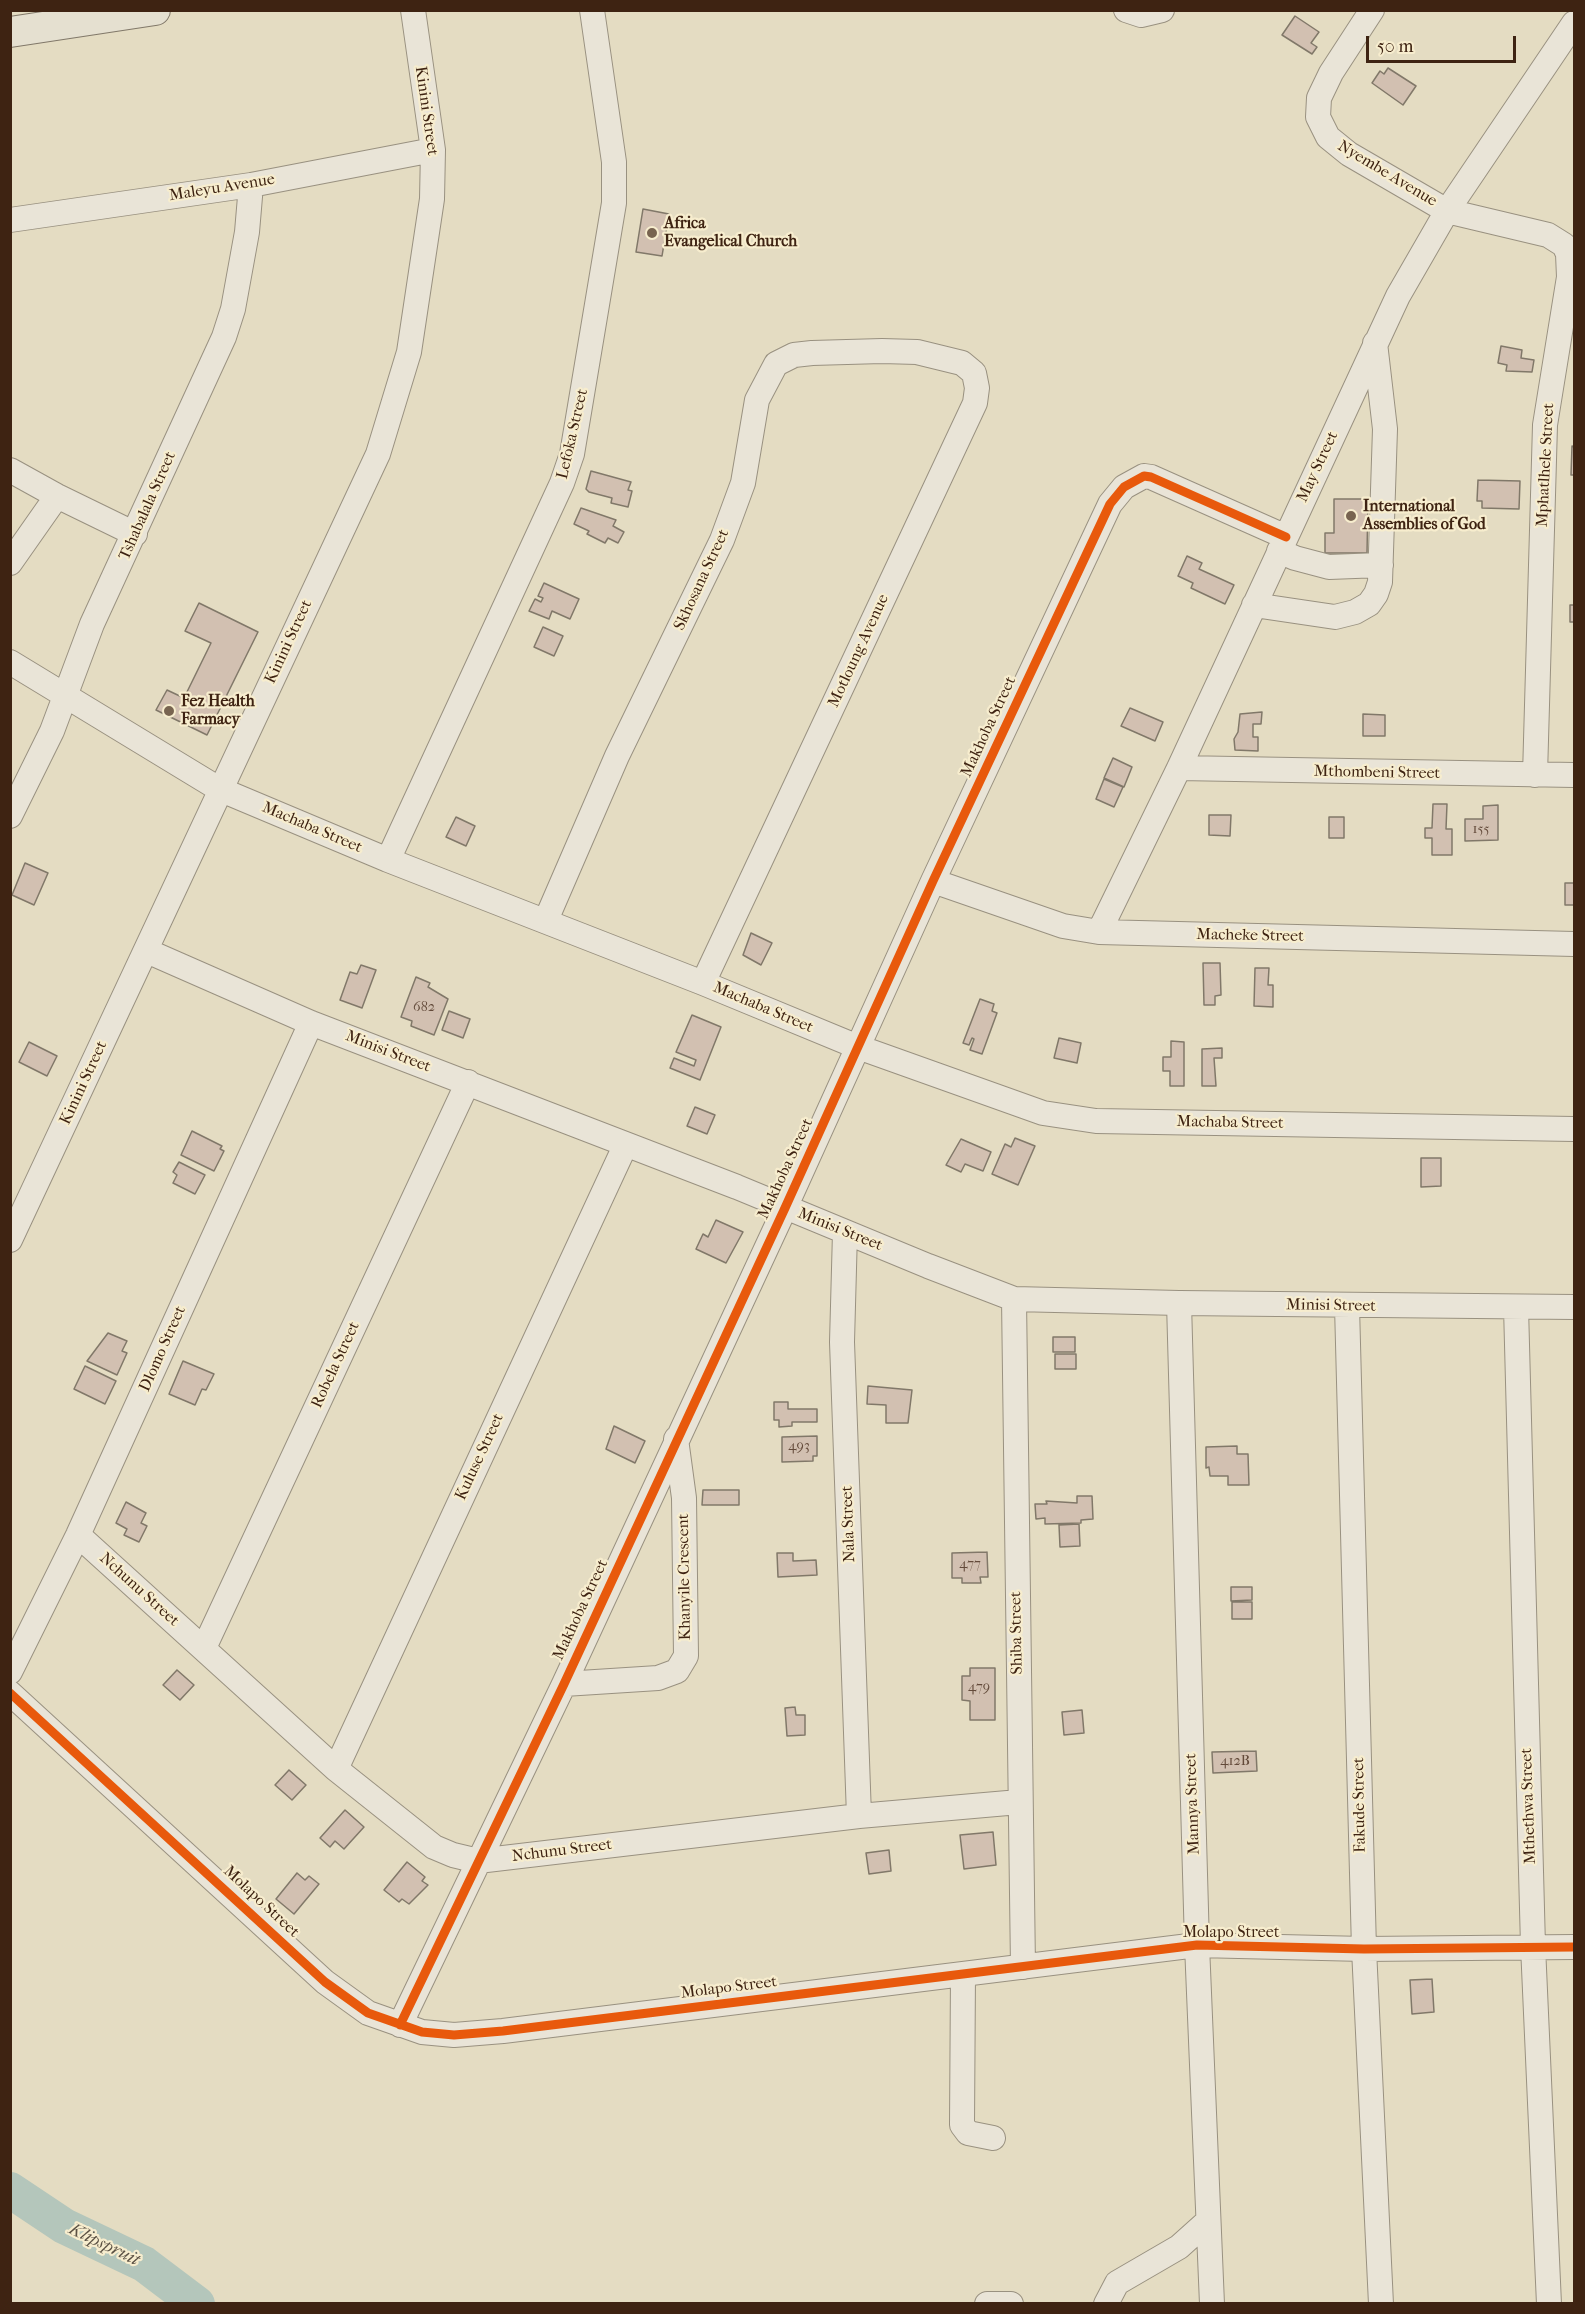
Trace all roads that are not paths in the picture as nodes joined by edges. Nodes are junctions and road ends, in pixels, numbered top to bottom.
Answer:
1 (155, 10) edge
2 (413, 10) edge
3 (592, 10) edge
4 (1126, 10) edge
5 (1162, 10) edge
6 (1372, 10) edge
7 (1575, 23) edge
8 (10, 32) edge
9 (433, 150) junction
10 (251, 185) junction
11 (1448, 211) junction
12 (10, 220) edge
13 (1375, 343) junction
14 (917, 352) joint
15 (10, 470) edge
16 (57, 496) junction
17 (19, 533) edge
18 (135, 534) junction
19 (1282, 544) junction
20 (10, 563) edge
21 (1381, 565) junction
22 (1254, 605) junction
23 (10, 662) edge
24 (64, 695) junction
25 (1179, 768) junction
26 (1535, 775) junction
27 (1575, 775) edge
28 (219, 789) junction
29 (10, 816) edge
30 (388, 860) junction
31 (933, 882) junction
32 (546, 920) junction
33 (1099, 932) junction
34 (1575, 944) edge
35 (147, 951) junction
36 (703, 982) junction
37 (311, 1023) junction
38 (858, 1047) junction
39 (468, 1082) junction
40 (1575, 1129) edge
41 (625, 1146) junction
42 (785, 1208) junction
43 (845, 1232) junction
44 (10, 1240) edge
45 (1014, 1299) junction
46 (1179, 1304) junction
47 (1347, 1306) junction
48 (1516, 1307) junction
49 (1575, 1307) edge
50 (676, 1439) junction
51 (78, 1535) junction
52 (204, 1648) junction
53 (10, 1672) edge
54 (564, 1684) junction
55 (10, 1693) edge
56 (336, 1769) junction
57 (1019, 1802) junction
58 (859, 1816) junction
59 (478, 1861) junction
60 (1197, 1945) junction
61 (1533, 1946) junction
62 (1575, 1947) edge
63 (1364, 1949) junction
64 (1023, 1967) junction
65 (963, 1974) junction
66 (400, 2025) junction
67 (993, 2138) dead end
68 (1208, 2221) junction
69 (987, 2304) edge
70 (1011, 2304) edge
71 (1106, 2304) edge
72 (1212, 2304) edge
73 (1382, 2304) edge
74 (1549, 2304) edge

1 - 8 main road
2 - 9 street, Kinini Street
3 - 30 street, Lefoka Street
4 - 5 street
6 - 11 street, Nyembe Avenue
7 - 11 street, May Street
9 - 10 street, Maleyu Avenue
9 - 28 street, Kinini Street
10 - 12 street, Maleyu Avenue
10 - 18 street, Tshabalala Street
11 - 13 street, May Street
11 - 26 street, Mphatlhele Street
13 - 19 street, May Street
13 - 21 street
14 - 32 street, Skhosana Street
14 - 36 street, Motloung Avenue
15 - 16 street
16 - 17 street
16 - 18 street
17 - 20 street
18 - 24 street, Tshabalala Street
19 - 21 street, Makhoba Street
19 - 22 street, May Street
19 - 31 street, Makhoba Street
21 - 22 street
22 - 25 street, May Street
23 - 24 street, Machaba Street
24 - 28 street, Machaba Street
24 - 29 street, Tshabalala Street
25 - 26 street, Mthombeni Street
25 - 33 street, May Street
26 - 27 street, Mthombeni Street
28 - 30 street, Machaba Street
28 - 35 street, Kinini Street
30 - 32 street, Machaba Street
31 - 33 street, Macheke Street
31 - 38 street, Makhoba Street
32 - 36 street, Machaba Street
33 - 34 street, Macheke Street
35 - 37 street, Minisi Street
35 - 44 street, Kinini Street
36 - 38 street, Machaba Street
37 - 39 street, Minisi Street
37 - 51 street, Dlomo Street
38 - 40 street, Machaba Street
38 - 42 street, Makhoba Street
39 - 41 street, Minisi Street
39 - 52 street, Robela Street
41 - 42 street, Minisi Street
41 - 56 street, Kuluse Street
42 - 43 street, Minisi Street
42 - 50 street, Makhoba Street
43 - 45 street, Minisi Street
43 - 58 street, Nala Street
45 - 46 street, Minisi Street
45 - 57 street, Shiba Street
46 - 47 street, Minisi Street
46 - 60 street, Mannya Street
47 - 48 street, Minisi Street
47 - 63 street, Fakude Street
48 - 49 street, Minisi Street
48 - 61 street, Mthethwa Street
50 - 54 street, Makhoba Street
50 - 54 street, Khanyile Crescent
51 - 52 street, Nchunu Street
51 - 53 street, Dlomo Street
52 - 56 street, Nchunu Street
54 - 59 street, Makhoba Street
55 - 66 street, Molapo Street
56 - 59 street, Nchunu Street
57 - 58 street, Nchunu Street
57 - 64 street, Shiba Street
58 - 59 street, Nchunu Street
59 - 66 street, Makhoba Street
60 - 63 street, Molapo Street
60 - 64 street, Molapo Street
60 - 68 street, Mannya Street
61 - 62 street, Molapo Street
61 - 63 street, Molapo Street
61 - 74 street, Mthethwa Street
63 - 73 street, Fakude Street
64 - 65 street, Molapo Street
65 - 66 street, Molapo Street
65 - 67 street
68 - 71 street
68 - 72 street, Mannya Street
69 - 70 street

